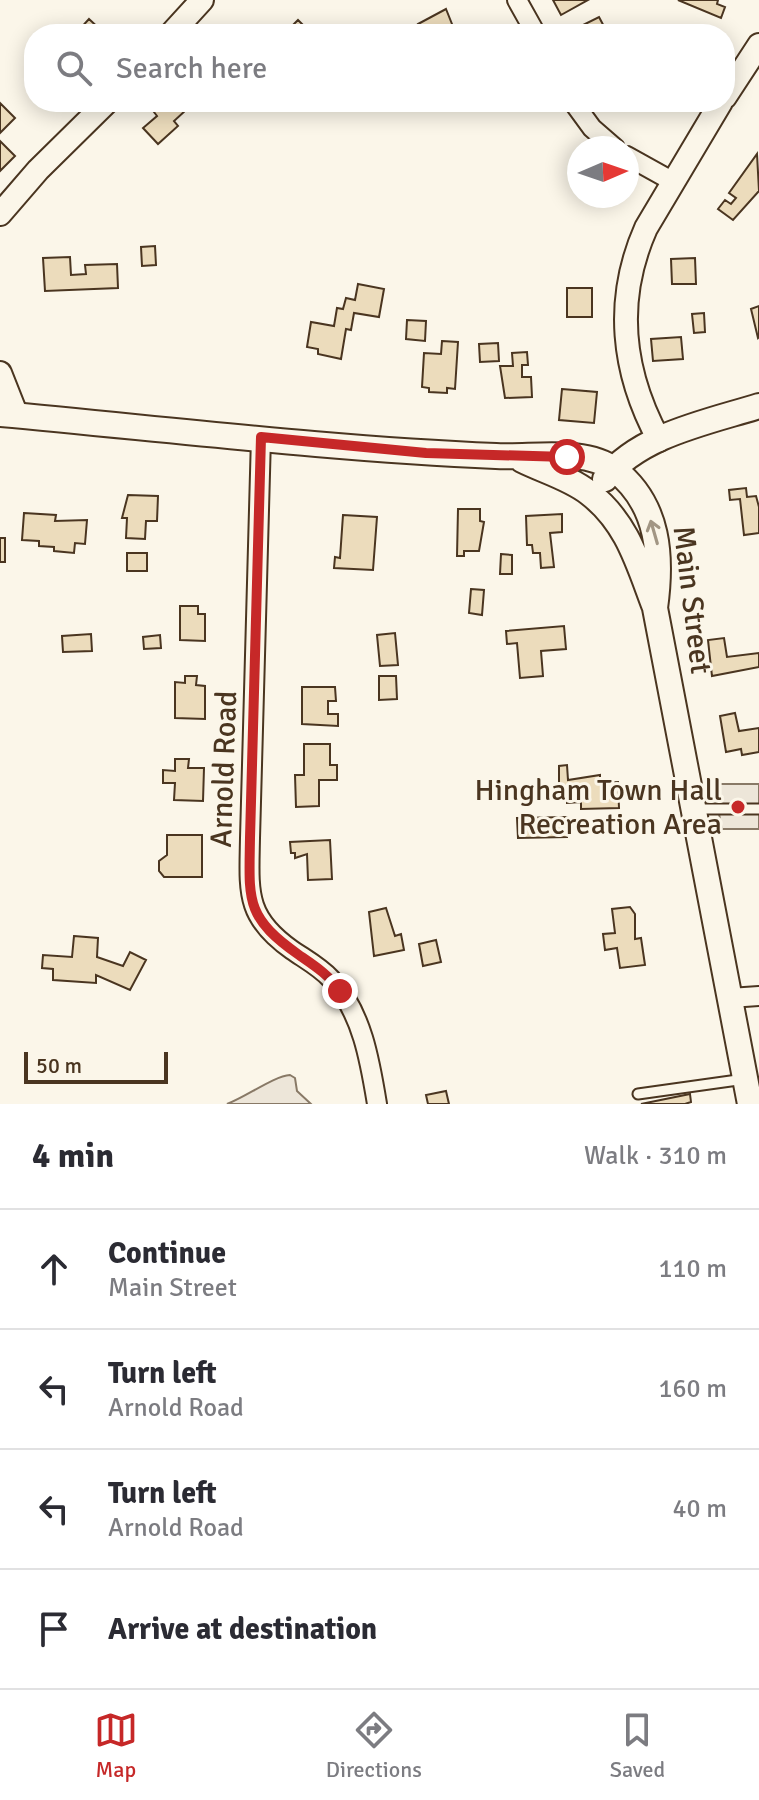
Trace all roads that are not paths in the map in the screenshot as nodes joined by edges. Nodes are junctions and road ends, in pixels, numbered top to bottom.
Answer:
1 (202, 0) edge
2 (517, 0) edge
3 (180, 24) edge
4 (530, 24) edge
5 (759, 45) edge
6 (735, 82) edge
7 (97, 112) edge
8 (580, 112) edge
9 (715, 112) edge
10 (601, 136) edge
11 (639, 163) edge
12 (672, 181) junction
13 (0, 214) edge
14 (0, 373) edge
15 (759, 406) edge
16 (9, 415) edge
17 (261, 437) junction
18 (659, 440) junction
19 (516, 457) junction
20 (613, 469) junction
21 (592, 496) junction
22 (655, 608) junction
23 (693, 809) junction
24 (759, 809) edge
25 (759, 996) edge
26 (730, 998) junction
27 (745, 1079) junction
28 (638, 1094) dead end
29 (377, 1104) edge
30 (750, 1104) edge

1 - 3 street
2 - 4 street
5 - 6 street
7 - 13 street
8 - 10 street
9 - 12 street
11 - 12 street
12 - 18 street
14 - 16 street
15 - 18 main road
16 - 17 main road
17 - 19 main road
17 - 29 street, Arnold Road
18 - 20 main road
19 - 20 main road
19 - 21 main road
20 - 21 main road
22 -> 20 main road, Main Street
21 - 22 main road
22 - 23 main road, Main Street
23 - 24 lane
23 - 26 main road, Main Street
25 - 26 street
26 - 27 main road, Main Street
27 - 28 lane
27 - 30 main road, Main Street

